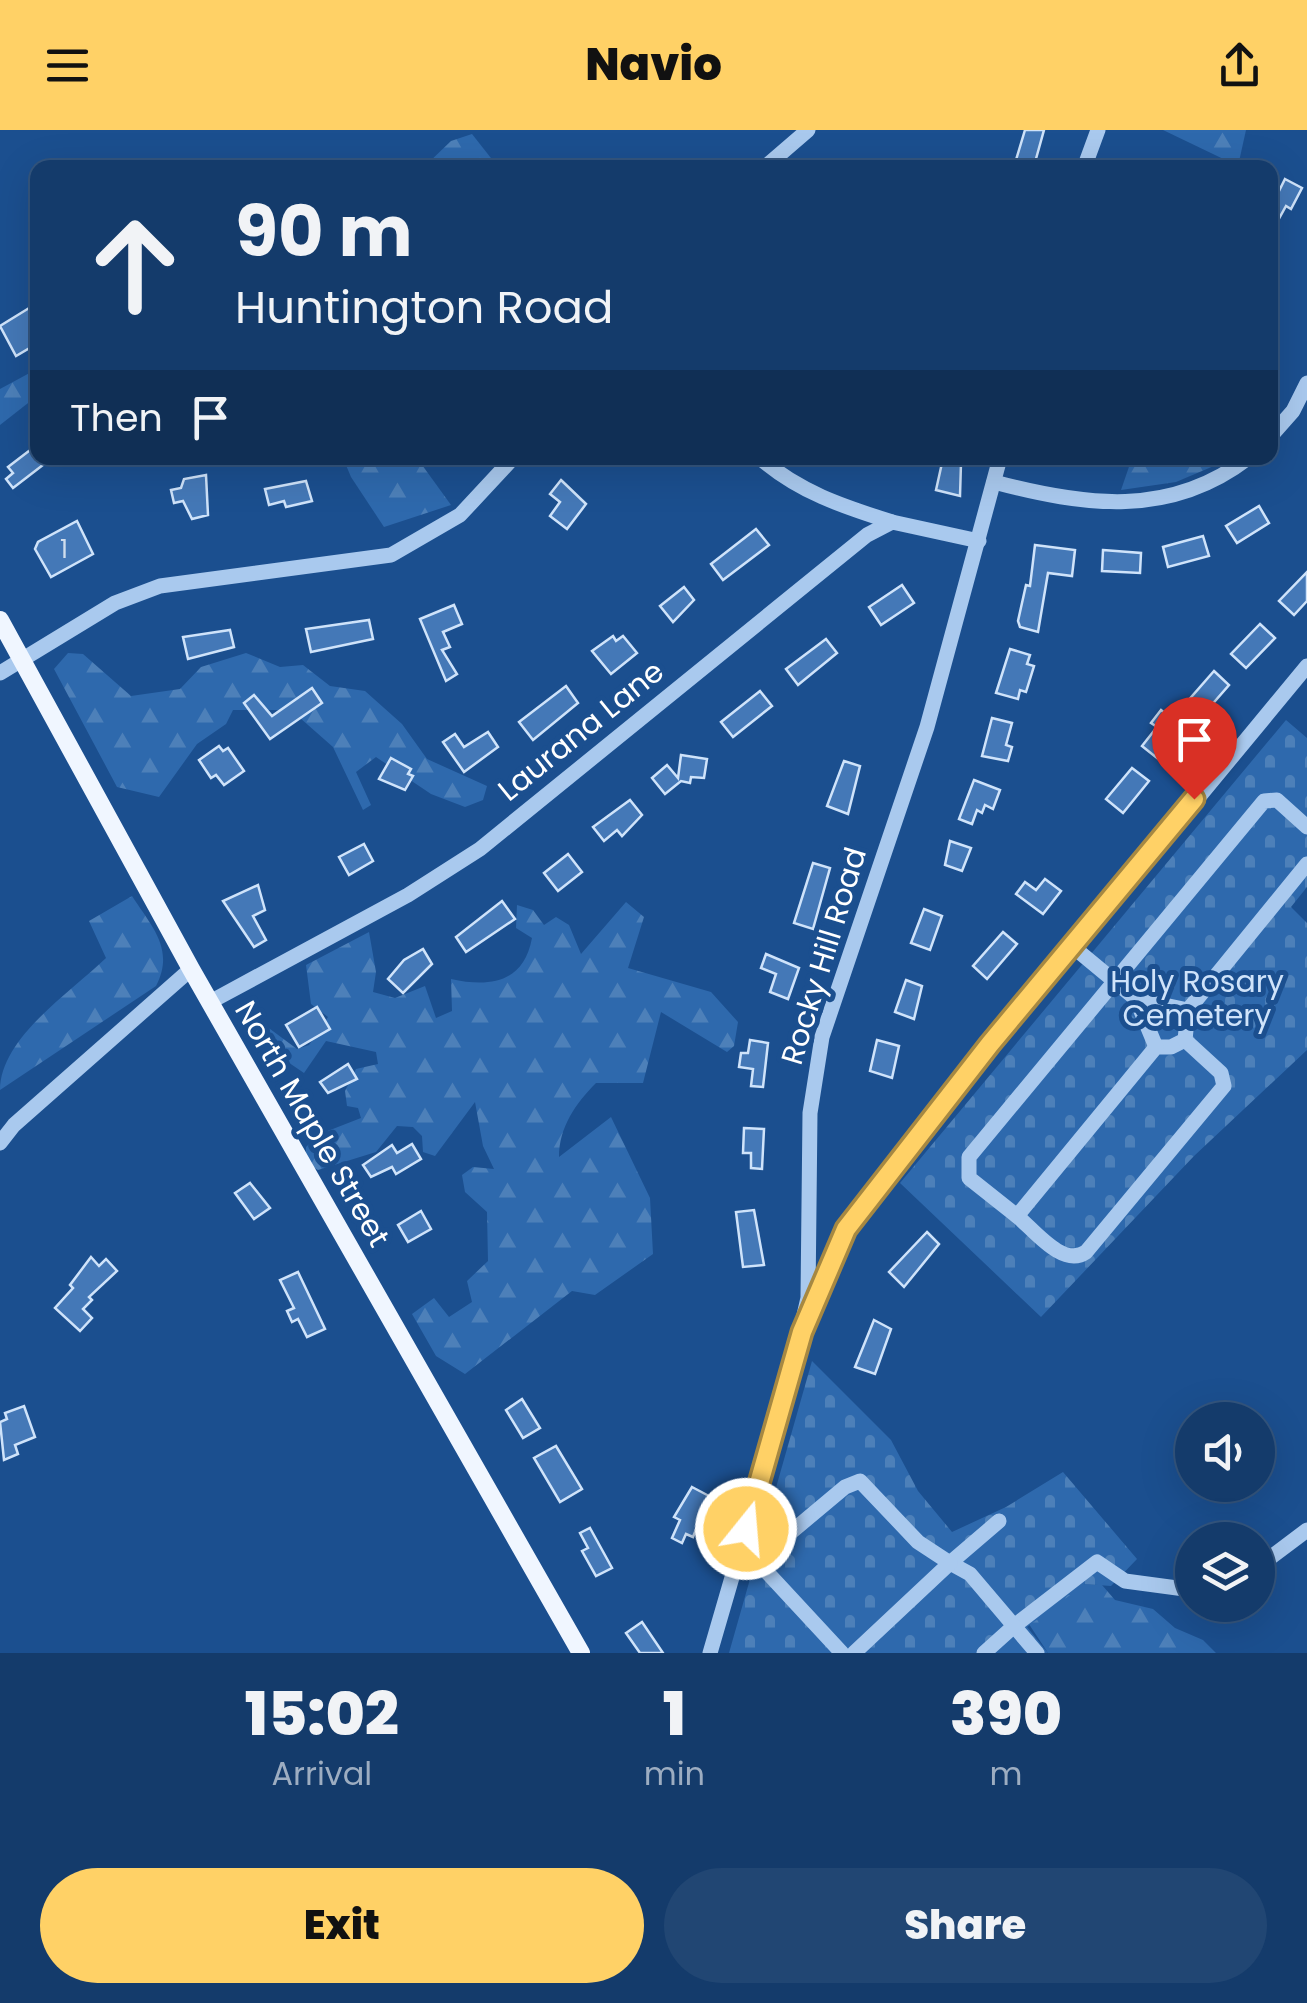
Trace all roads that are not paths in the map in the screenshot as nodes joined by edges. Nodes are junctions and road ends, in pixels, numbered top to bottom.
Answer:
1 (808, 130) edge
2 (1098, 130) edge
3 (773, 160) edge
4 (1087, 160) edge
5 (1307, 382) edge
6 (1278, 428) edge
7 (506, 465) edge
8 (768, 465) edge
9 (998, 465) edge
10 (1236, 465) edge
11 (994, 482) junction
12 (892, 522) junction
13 (979, 541) junction
14 (0, 620) edge
15 (22, 660) junction
16 (1307, 666) edge
17 (0, 673) edge
18 (1307, 828) edge
19 (1307, 864) edge
20 (1072, 946) junction
21 (191, 969) junction
22 (1114, 981) junction
23 (1136, 999) junction
24 (210, 1002) junction
25 (1188, 1010) junction
26 (1185, 1040) junction
27 (1156, 1047) junction
28 (0, 1144) edge
29 (1017, 1216) junction
30 (802, 1332) junction
31 (999, 1520) dead end
32 (1307, 1530) edge
33 (740, 1552) junction
34 (1275, 1555) edge
35 (759, 1559) junction
36 (950, 1564) junction
37 (1175, 1588) edge
38 (1014, 1626) junction
39 (581, 1653) edge
40 (710, 1653) edge
41 (842, 1653) edge
42 (854, 1653) edge
43 (984, 1653) edge
44 (1037, 1653) edge

1 - 3 street
2 - 4 street
5 - 6 street
7 - 15 street
8 - 12 street
9 - 11 street, Rocky Hill Road
10 - 11 street
11 - 13 street, Rocky Hill Road
12 - 13 street
12 - 24 street, Laurana Lane
13 - 30 street, Rocky Hill Road
14 - 15 main road, North Maple Street
15 - 17 street
15 - 21 main road, North Maple Street
16 - 20 street
18 - 22 street
19 - 25 street
20 - 22 street
20 - 30 street
21 - 24 main road, North Maple Street
21 - 28 street
22 - 23 street
22 - 29 street
23 - 25 street
23 - 27 street
24 - 39 main road, North Maple Street
25 - 26 street
26 - 27 street
26 - 29 street
27 - 29 street
30 - 33 street, Rocky Hill Road
31 - 36 street
32 - 34 street
33 - 35 street
33 - 40 street, Rocky Hill Road
35 - 36 street
35 - 41 street
36 - 38 street
36 - 42 street
37 - 38 street
38 - 43 street
38 - 44 street

